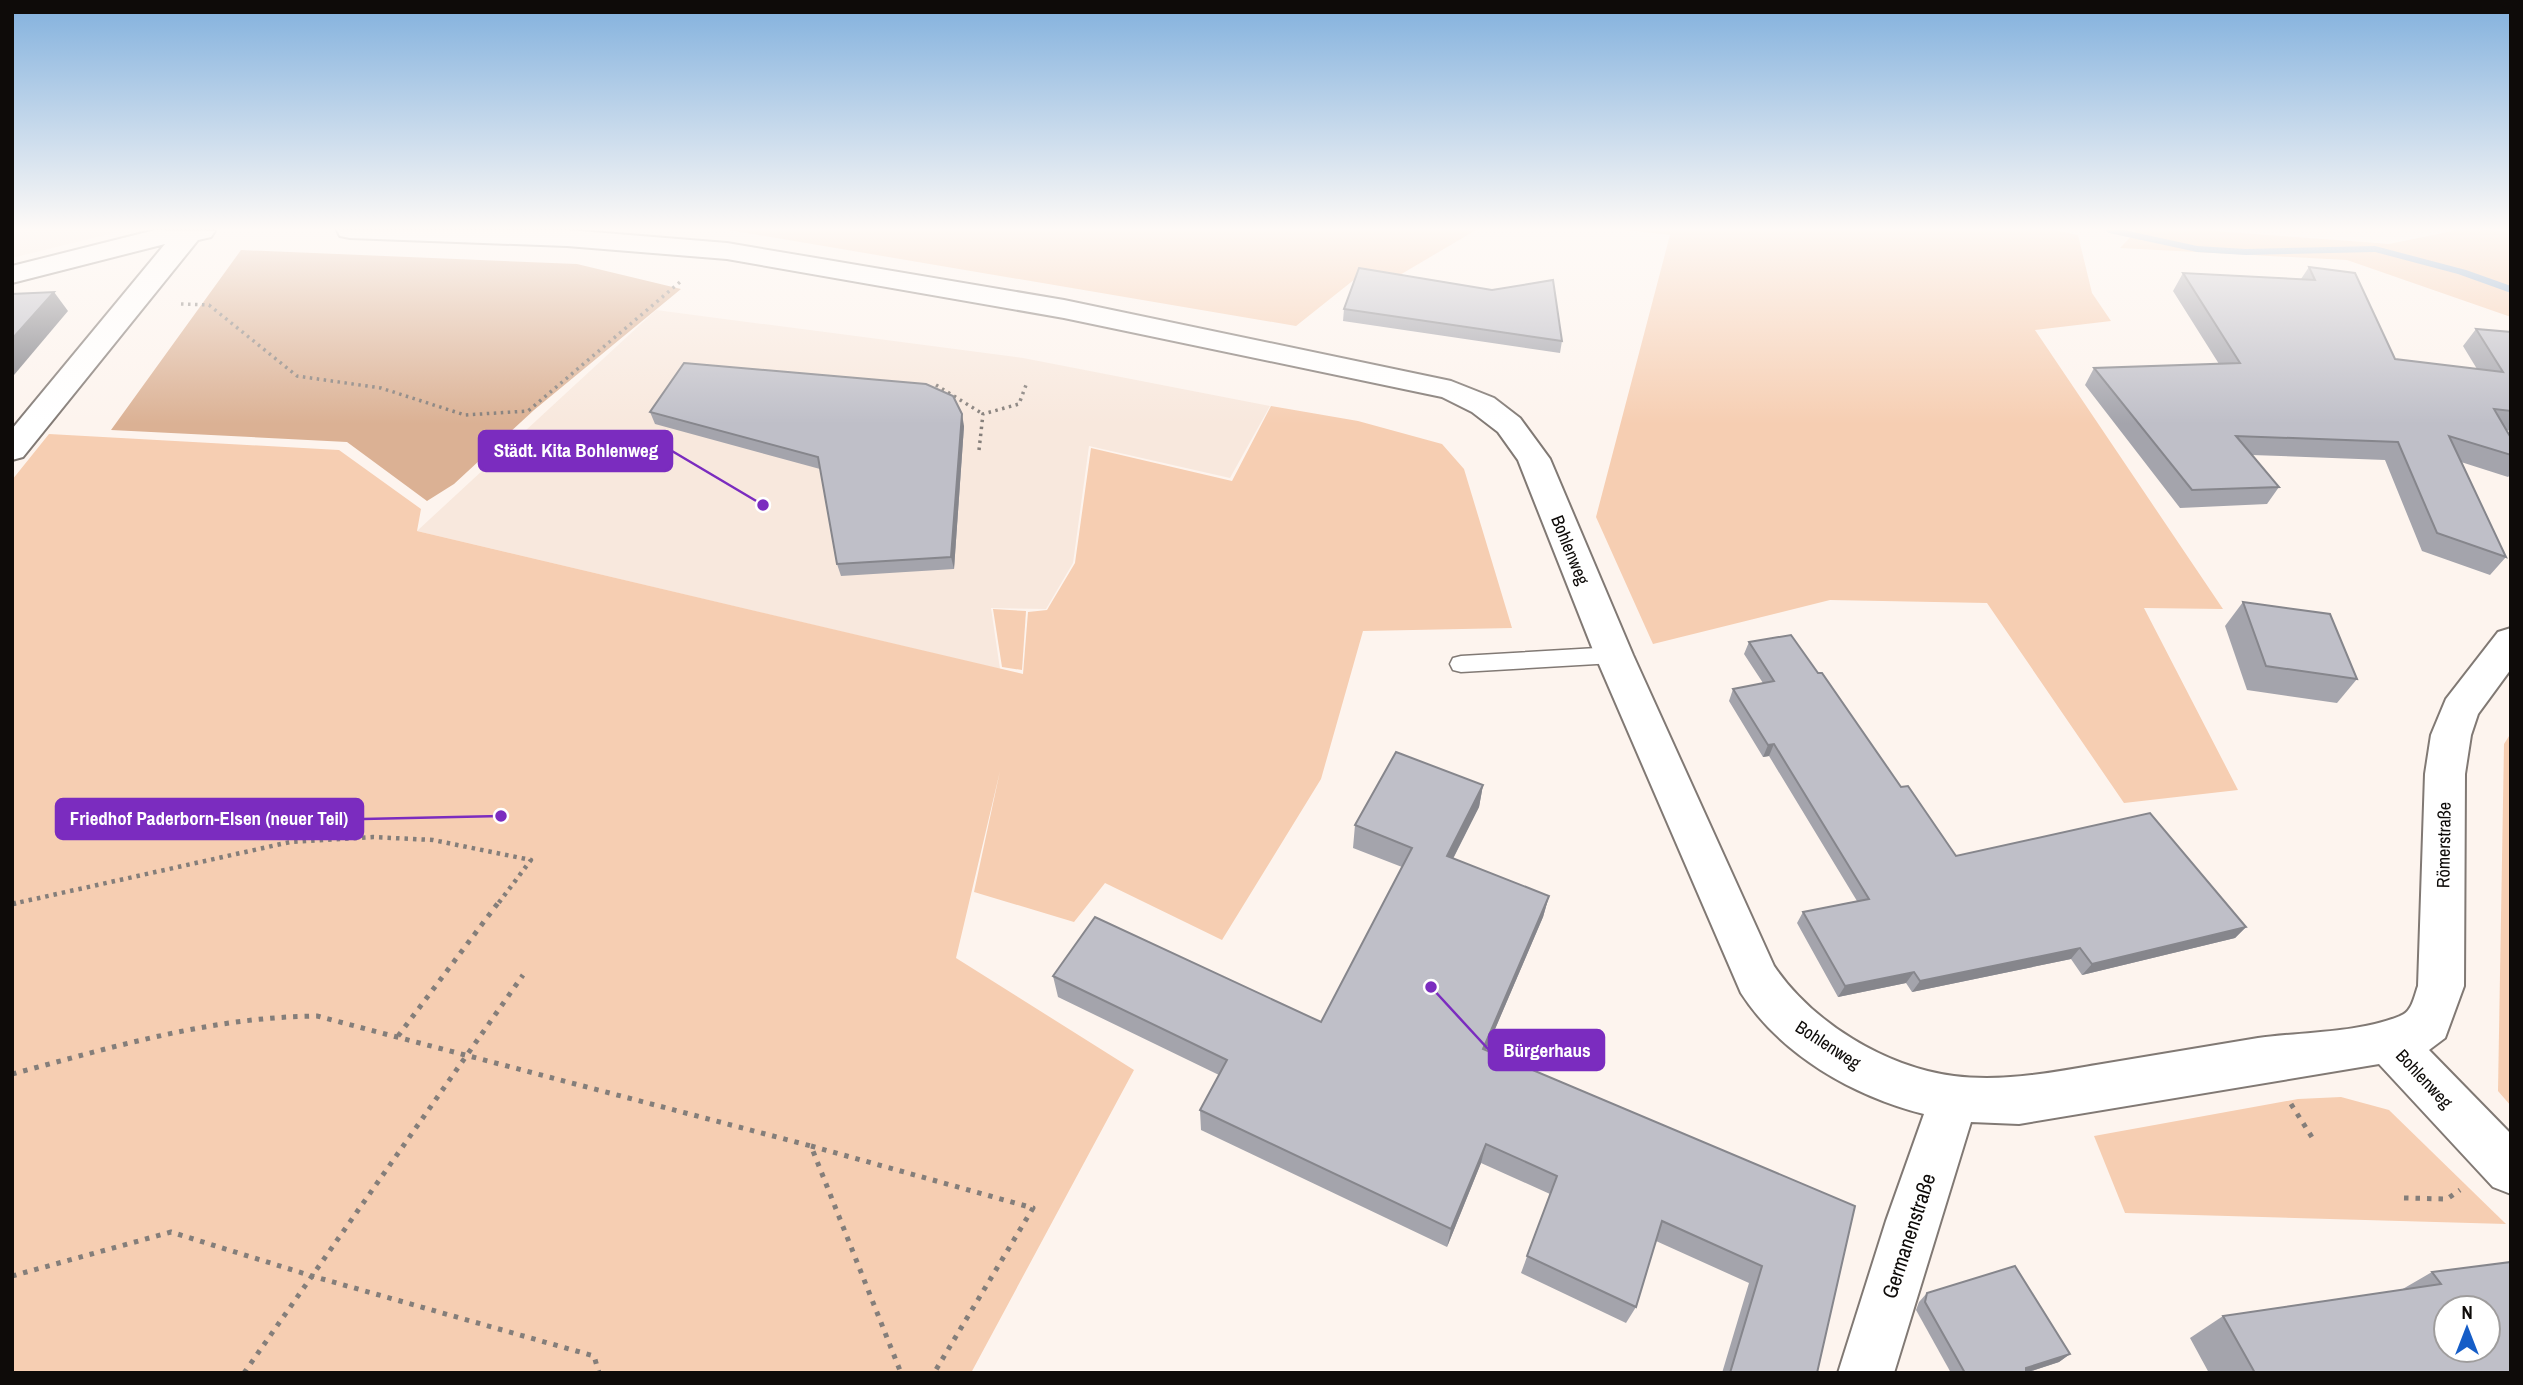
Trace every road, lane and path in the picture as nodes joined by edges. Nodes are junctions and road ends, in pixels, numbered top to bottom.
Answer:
1 (138, 295) edge
2 (666, 295) edge
3 (984, 295) edge
4 (131, 302) junction
5 (936, 385) edge
6 (1026, 385) dead end
7 (983, 414) junction
8 (12, 450) edge
9 (979, 450) dead end
10 (2511, 641) edge
11 (1614, 655) junction
12 (1461, 664) dead end
13 (12, 904) edge
14 (523, 975) dead end
15 (398, 1036) junction
16 (2390, 1042) junction
17 (469, 1054) junction
18 (12, 1074) edge
19 (1954, 1100) junction
20 (811, 1146) junction
21 (2511, 1170) edge
22 (12, 1276) edge
23 (312, 1276) junction
24 (244, 1373) edge
25 (599, 1373) edge
26 (901, 1373) edge
27 (933, 1373) edge
28 (1866, 1373) edge

1 - 4 street
2 - 4 path
3 - 11 street, Bohlenweg
4 - 8 street
5 - 7 path
6 - 7 path
7 - 9 path
10 - 16 street, Römerstraße
11 - 12 lane
11 - 19 street, Bohlenweg
13 - 15 path
14 - 17 path
15 - 17 path
15 - 18 path
16 - 19 street, Bohlenweg
16 - 21 street, Bohlenweg
17 - 20 path
17 - 23 path
19 - 28 street, Germanenstraße
20 - 26 path
20 - 27 path
22 - 23 path
23 - 24 path
23 - 25 path

